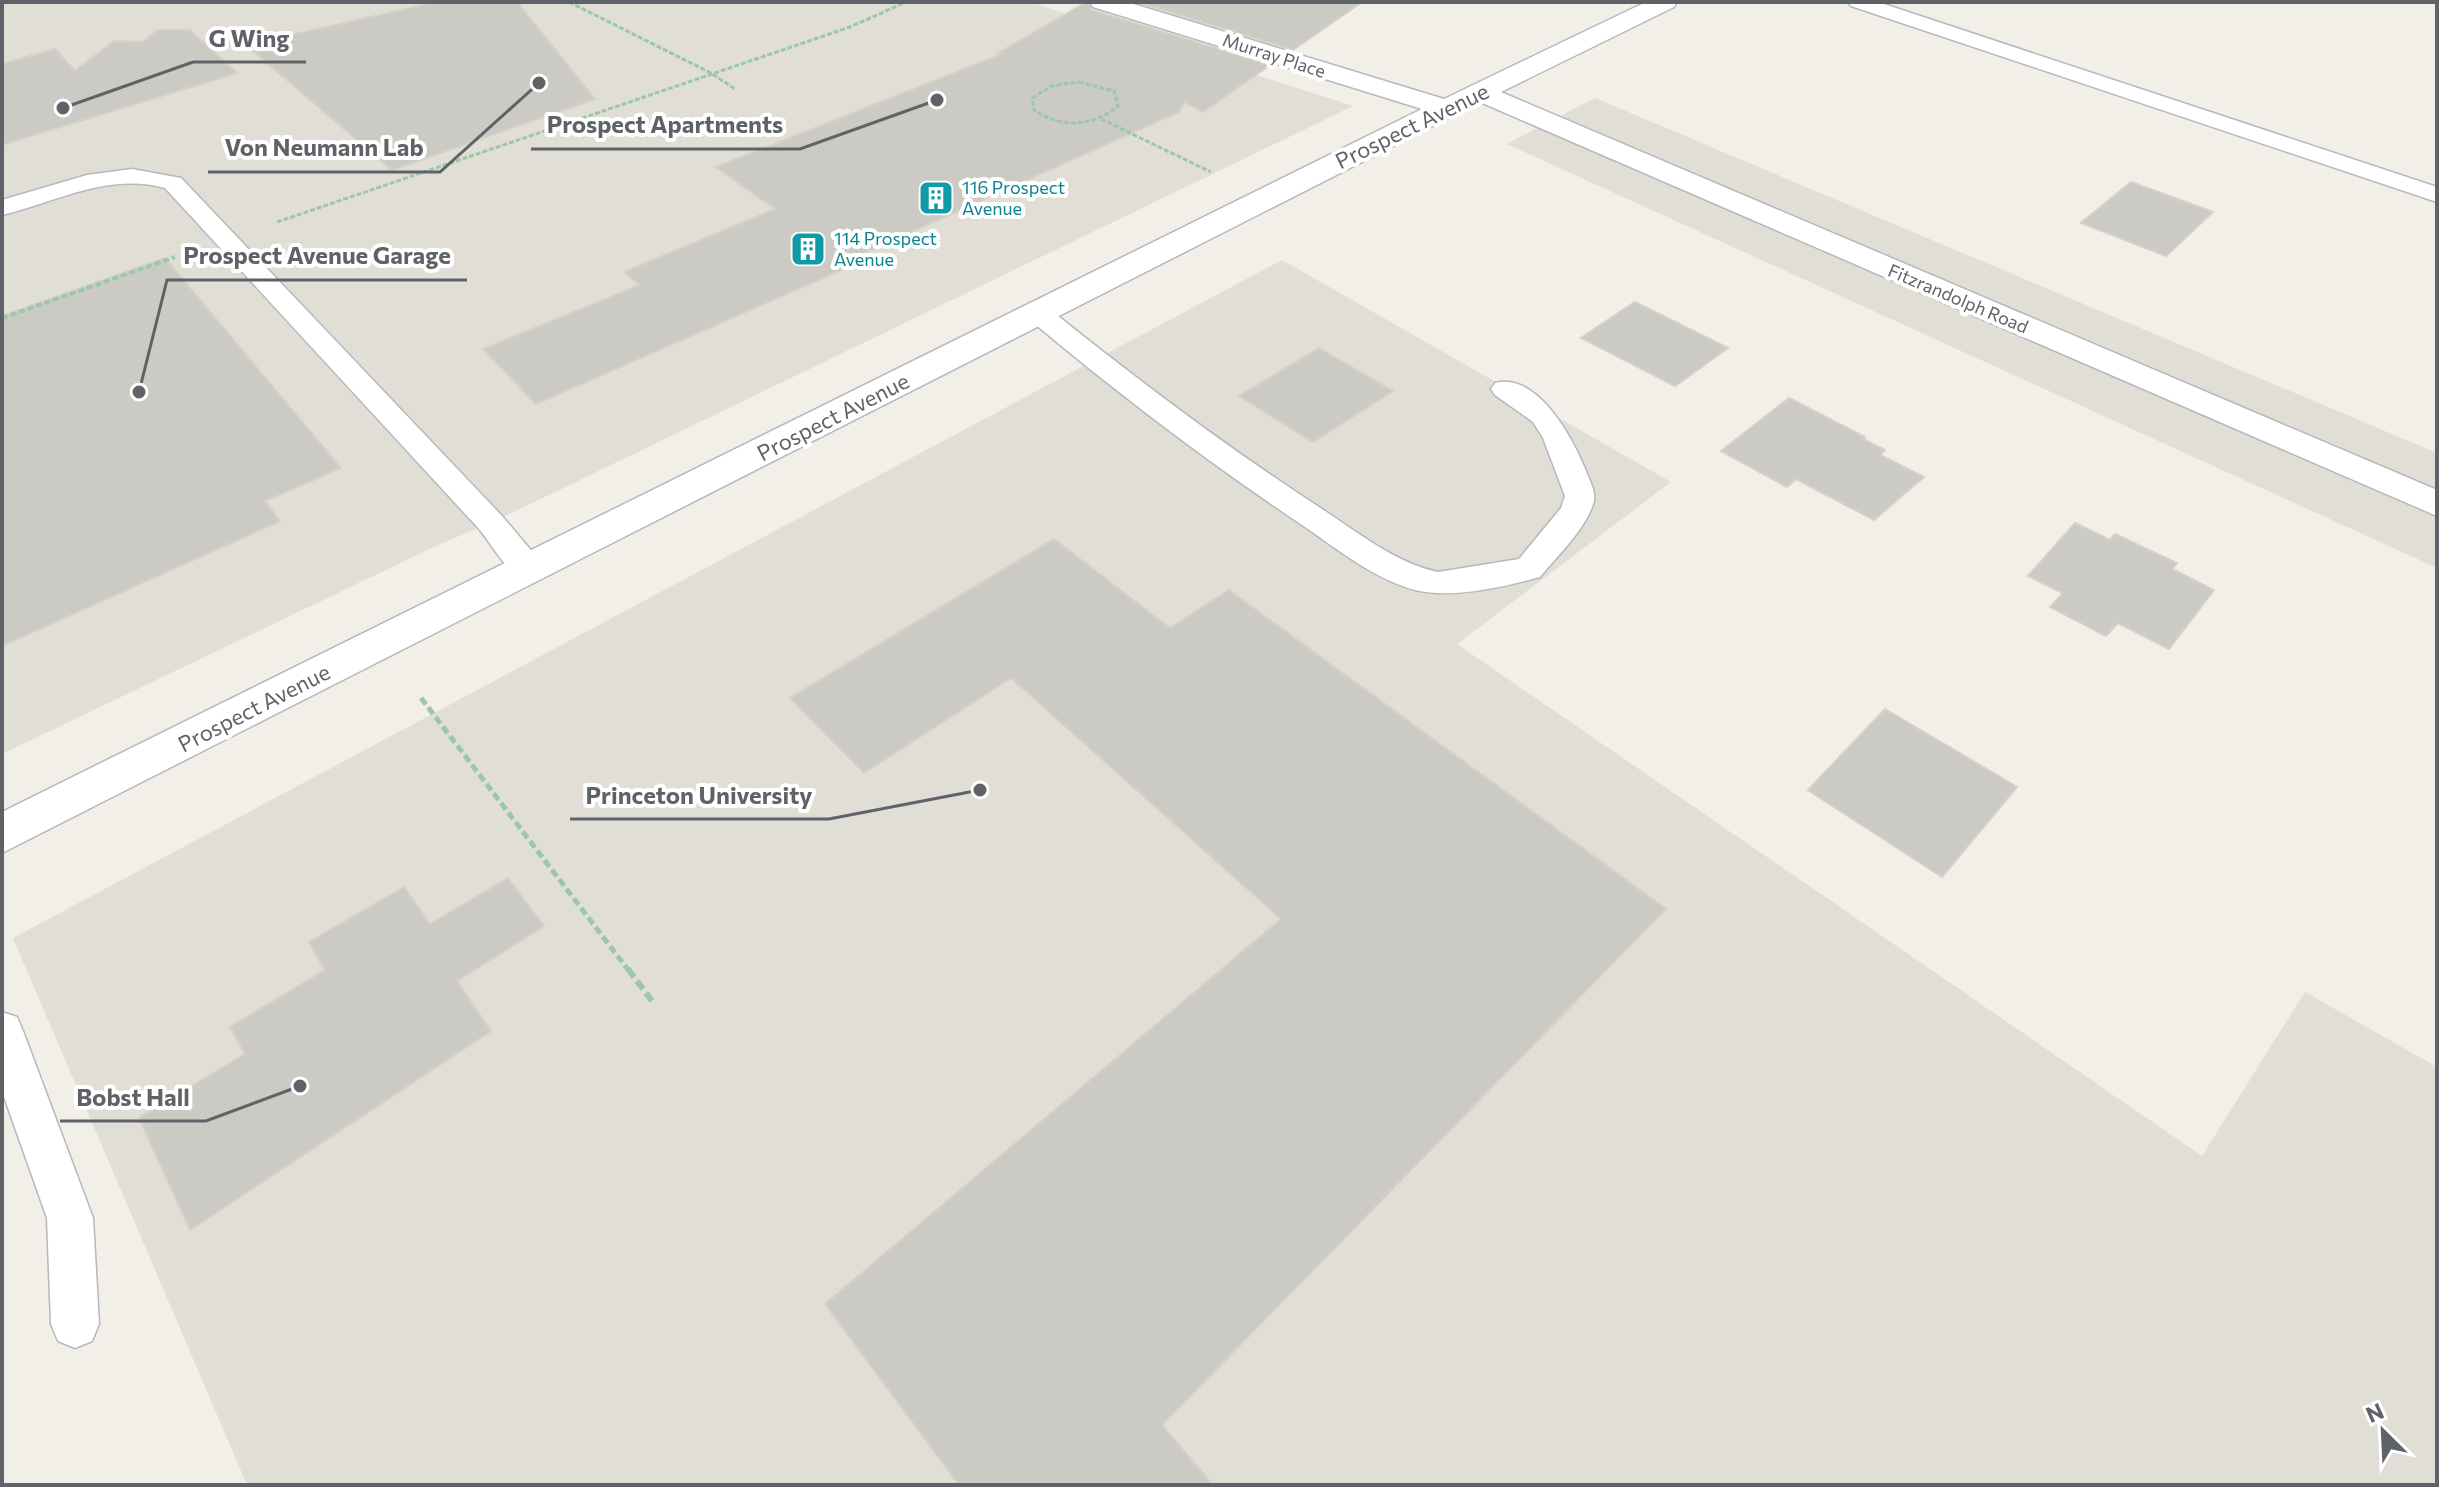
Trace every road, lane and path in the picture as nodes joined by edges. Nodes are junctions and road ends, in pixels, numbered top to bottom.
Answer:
1 (569, 2) edge
2 (906, 2) edge
3 (1102, 2) edge
4 (1665, 2) edge
5 (1858, 2) edge
6 (711, 73) junction
7 (735, 89) dead end
8 (1479, 92) junction
9 (1446, 108) junction
10 (1100, 118) junction
11 (1214, 173) dead end
12 (2437, 195) edge
13 (2, 208) edge
14 (272, 224) dead end
15 (179, 256) dead end
16 (1038, 313) junction
17 (2, 318) edge
18 (1505, 389) dead end
19 (2437, 504) edge
20 (529, 569) junction
21 (421, 698) dead end
22 (2, 834) edge
23 (652, 1001) dead end
24 (2, 1031) edge
25 (75, 1324) dead end

1 - 6 path
2 - 6 path
3 - 9 street, Murray Place
4 - 8 street, Prospect Avenue
5 - 12 lane
6 - 7 path
6 - 14 path
8 - 9 street, Prospect Avenue
8 - 19 street, Fitzrandolph Road
9 - 16 street, Prospect Avenue
10 - 10 path
10 - 11 path
13 - 20 lane
15 - 17 path
16 - 18 lane
16 - 20 street, Prospect Avenue
20 - 22 street, Prospect Avenue
21 - 23 path
24 - 25 lane

